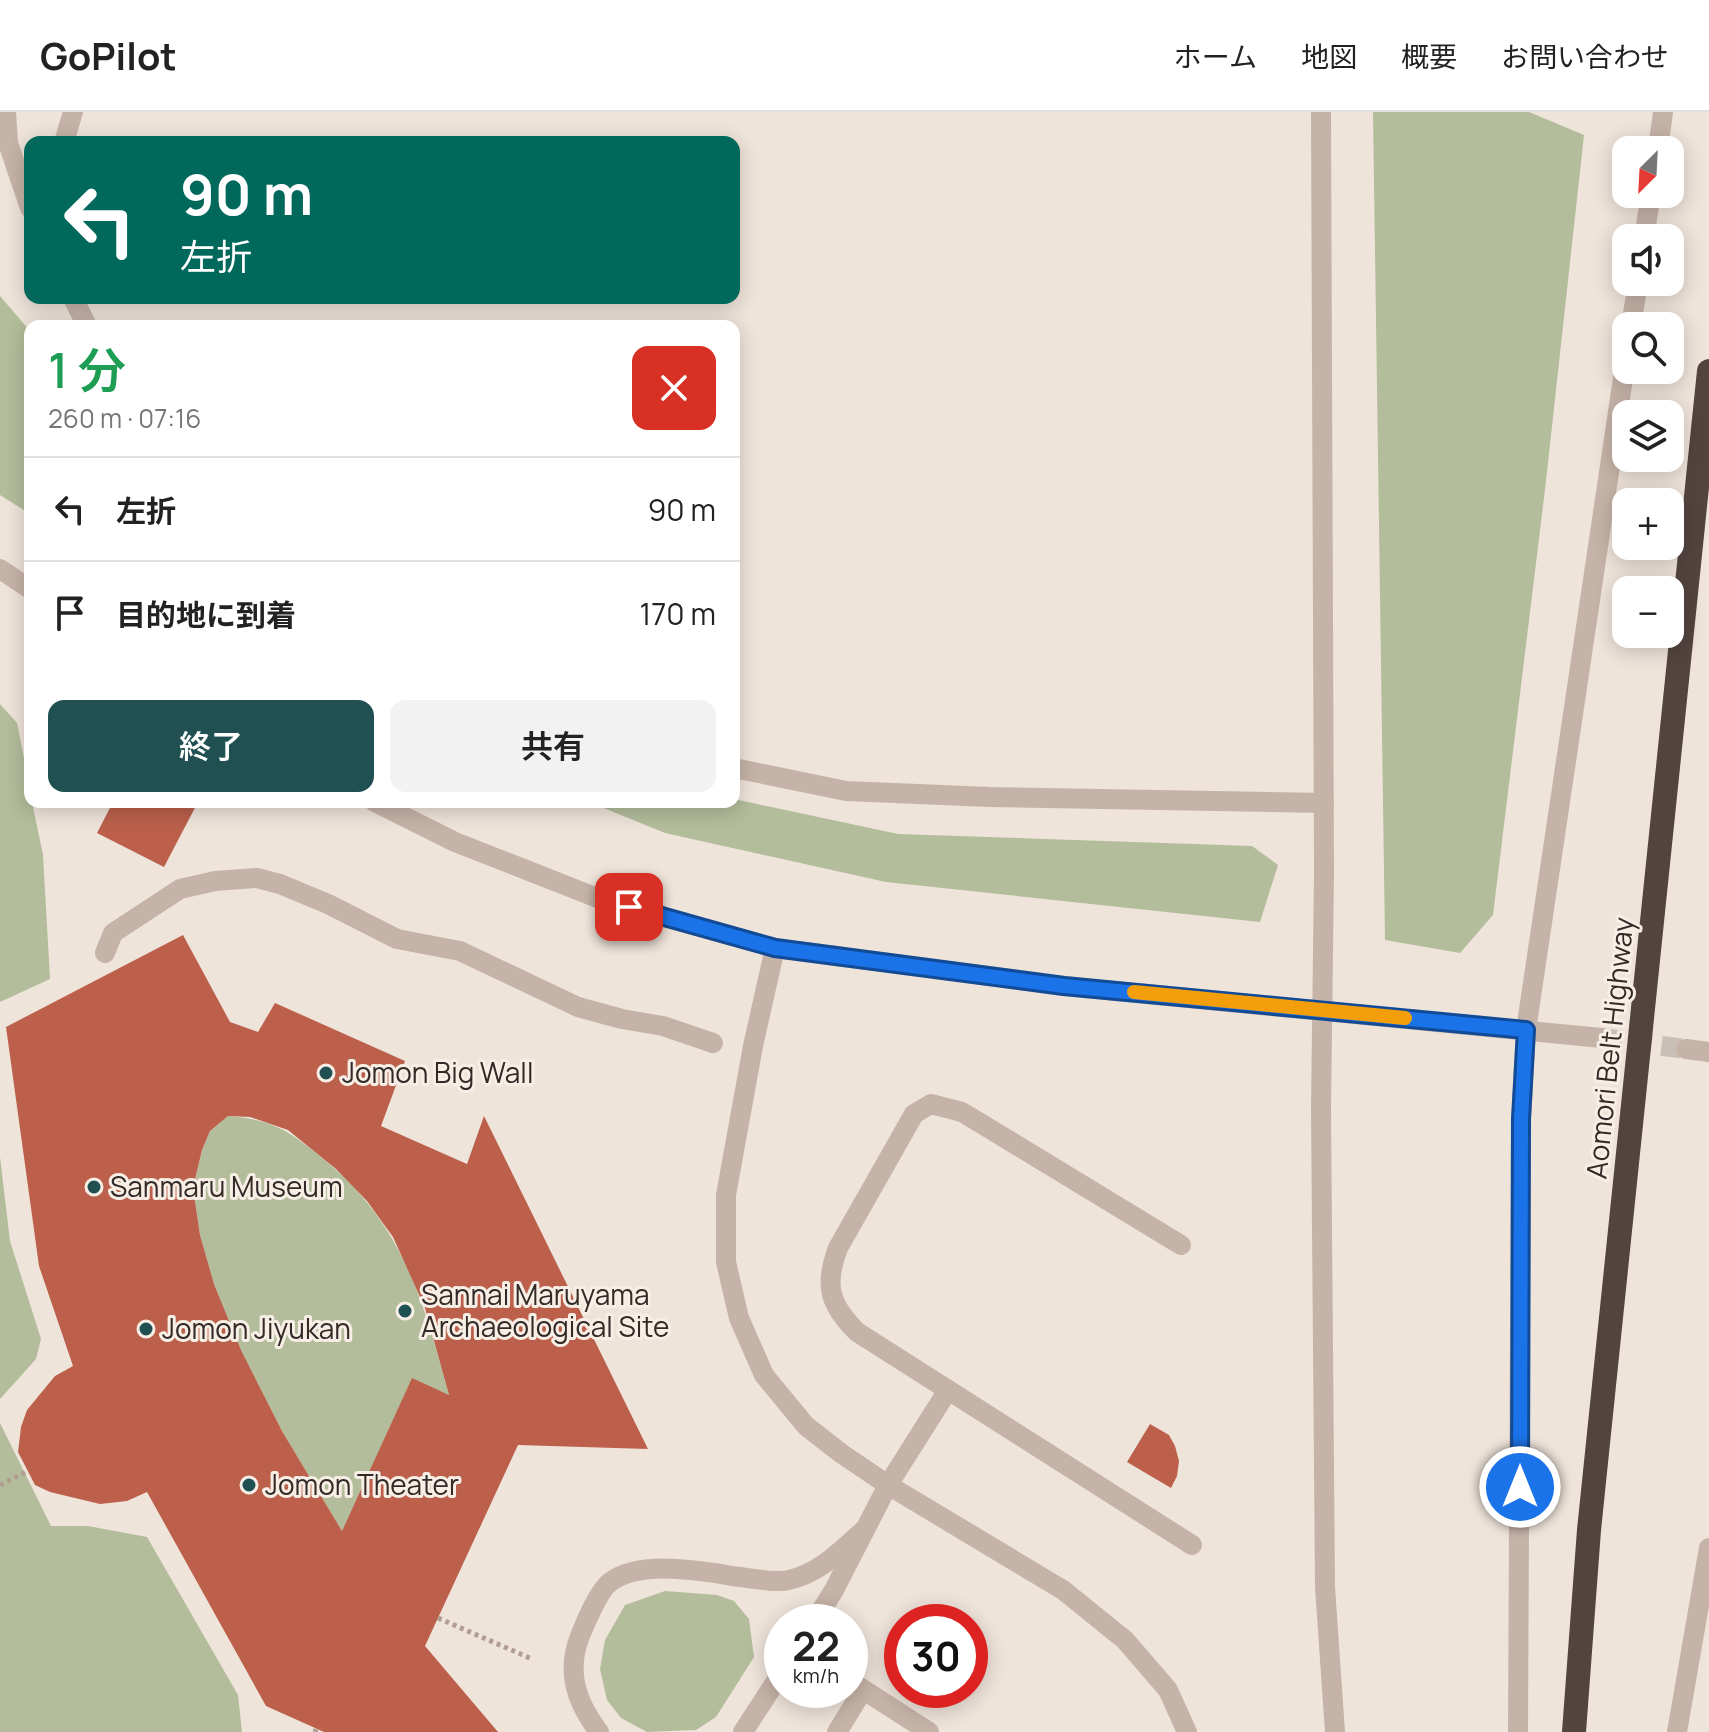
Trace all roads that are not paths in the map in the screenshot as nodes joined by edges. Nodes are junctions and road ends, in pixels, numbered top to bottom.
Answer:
1 (6, 112) edge
2 (73, 112) edge
3 (1321, 112) edge
4 (1663, 112) edge
5 (66, 136) edge
6 (1660, 136) edge
7 (24, 179) edge
8 (1709, 371) edge
9 (1622, 384) edge
10 (0, 569) edge
11 (24, 585) edge
12 (740, 769) edge
13 (1324, 803) junction
14 (387, 808) edge
15 (775, 948) junction
16 (105, 953) dead end
17 (1526, 1030) junction
18 (1602, 1038) tunnel mouth
19 (713, 1043) dead end
20 (1686, 1049) tunnel mouth
21 (1709, 1052) edge
22 (1181, 1245) dead end
23 (948, 1390) junction
24 (888, 1485) junction
25 (864, 1530) junction
26 (1192, 1545) dead end
27 (1709, 1548) edge
28 (825, 1604) edge
29 (868, 1694) edge
30 (764, 1700) edge
31 (847, 1708) edge
32 (599, 1732) edge
33 (743, 1732) edge
34 (837, 1732) edge
35 (929, 1732) edge
36 (1187, 1732) edge
37 (1335, 1732) edge
38 (1518, 1732) edge
39 (1574, 1732) edge
40 (1677, 1732) edge

1 - 7 street
2 - 5 street
3 - 13 street
4 - 6 street
8 - 39 highway, Aomori Belt Highway
9 - 17 street
10 - 11 street
12 - 13 street
13 - 37 street, bridge
14 - 15 street
15 - 17 street
15 - 24 street
16 - 19 street
17 - 18 street
17 - 38 street
20 - 21 street
22 - 23 street
23 - 24 street
23 - 26 street
24 - 25 street
24 - 36 street
25 - 28 street
25 - 32 street
27 - 40 street
29 - 35 street
30 - 33 street
31 - 34 street

